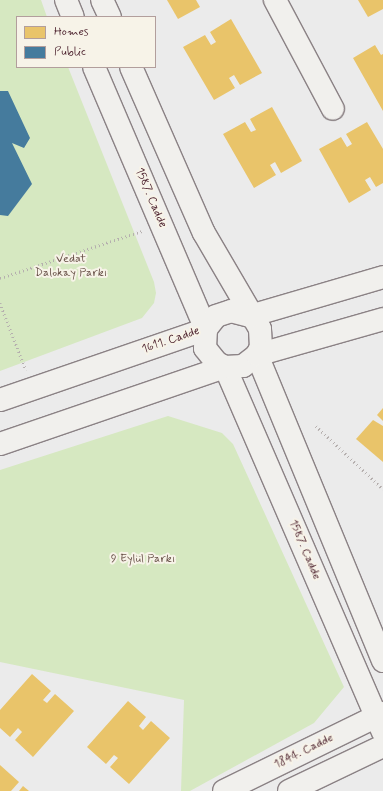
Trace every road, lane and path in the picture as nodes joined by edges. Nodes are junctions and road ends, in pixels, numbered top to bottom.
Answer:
1 (66, 0) edge
2 (102, 0) edge
3 (275, 0) edge
4 (73, 16) edge
5 (110, 16) edge
6 (94, 68) edge
7 (131, 68) edge
8 (333, 109) dead end
9 (161, 224) junction
10 (383, 277) edge
11 (0, 278) edge
12 (0, 303) edge
13 (250, 316) junction
14 (383, 319) edge
15 (206, 330) junction
16 (257, 356) junction
17 (225, 367) junction
18 (33, 388) junction
19 (0, 400) edge
20 (316, 426) dead end
21 (0, 444) edge
22 (383, 489) edge
23 (383, 661) edge
24 (381, 721) edge
25 (383, 746) edge
26 (224, 791) edge
27 (289, 791) edge

1 - 4 main road
2 - 5 main road
3 - 8 main road
6 - 9 main road, 1587. Cadde
7 - 13 main road
9 - 11 path
9 - 15 main road, 1587. Cadde
10 - 13 main road, 1611. Cadde
12 - 18 path
13 - 15 main road, 1611. Cadde
13 - 16 main road
14 - 16 main road
15 - 17 main road
15 - 18 main road, 1611. Cadde
16 - 17 main road
16 - 23 main road
17 - 21 main road
17 - 24 main road, 1587. Cadde
18 - 19 main road, 1611. Cadde
20 - 22 path
24 - 26 main road, 1844. Cadde
25 - 27 main road

